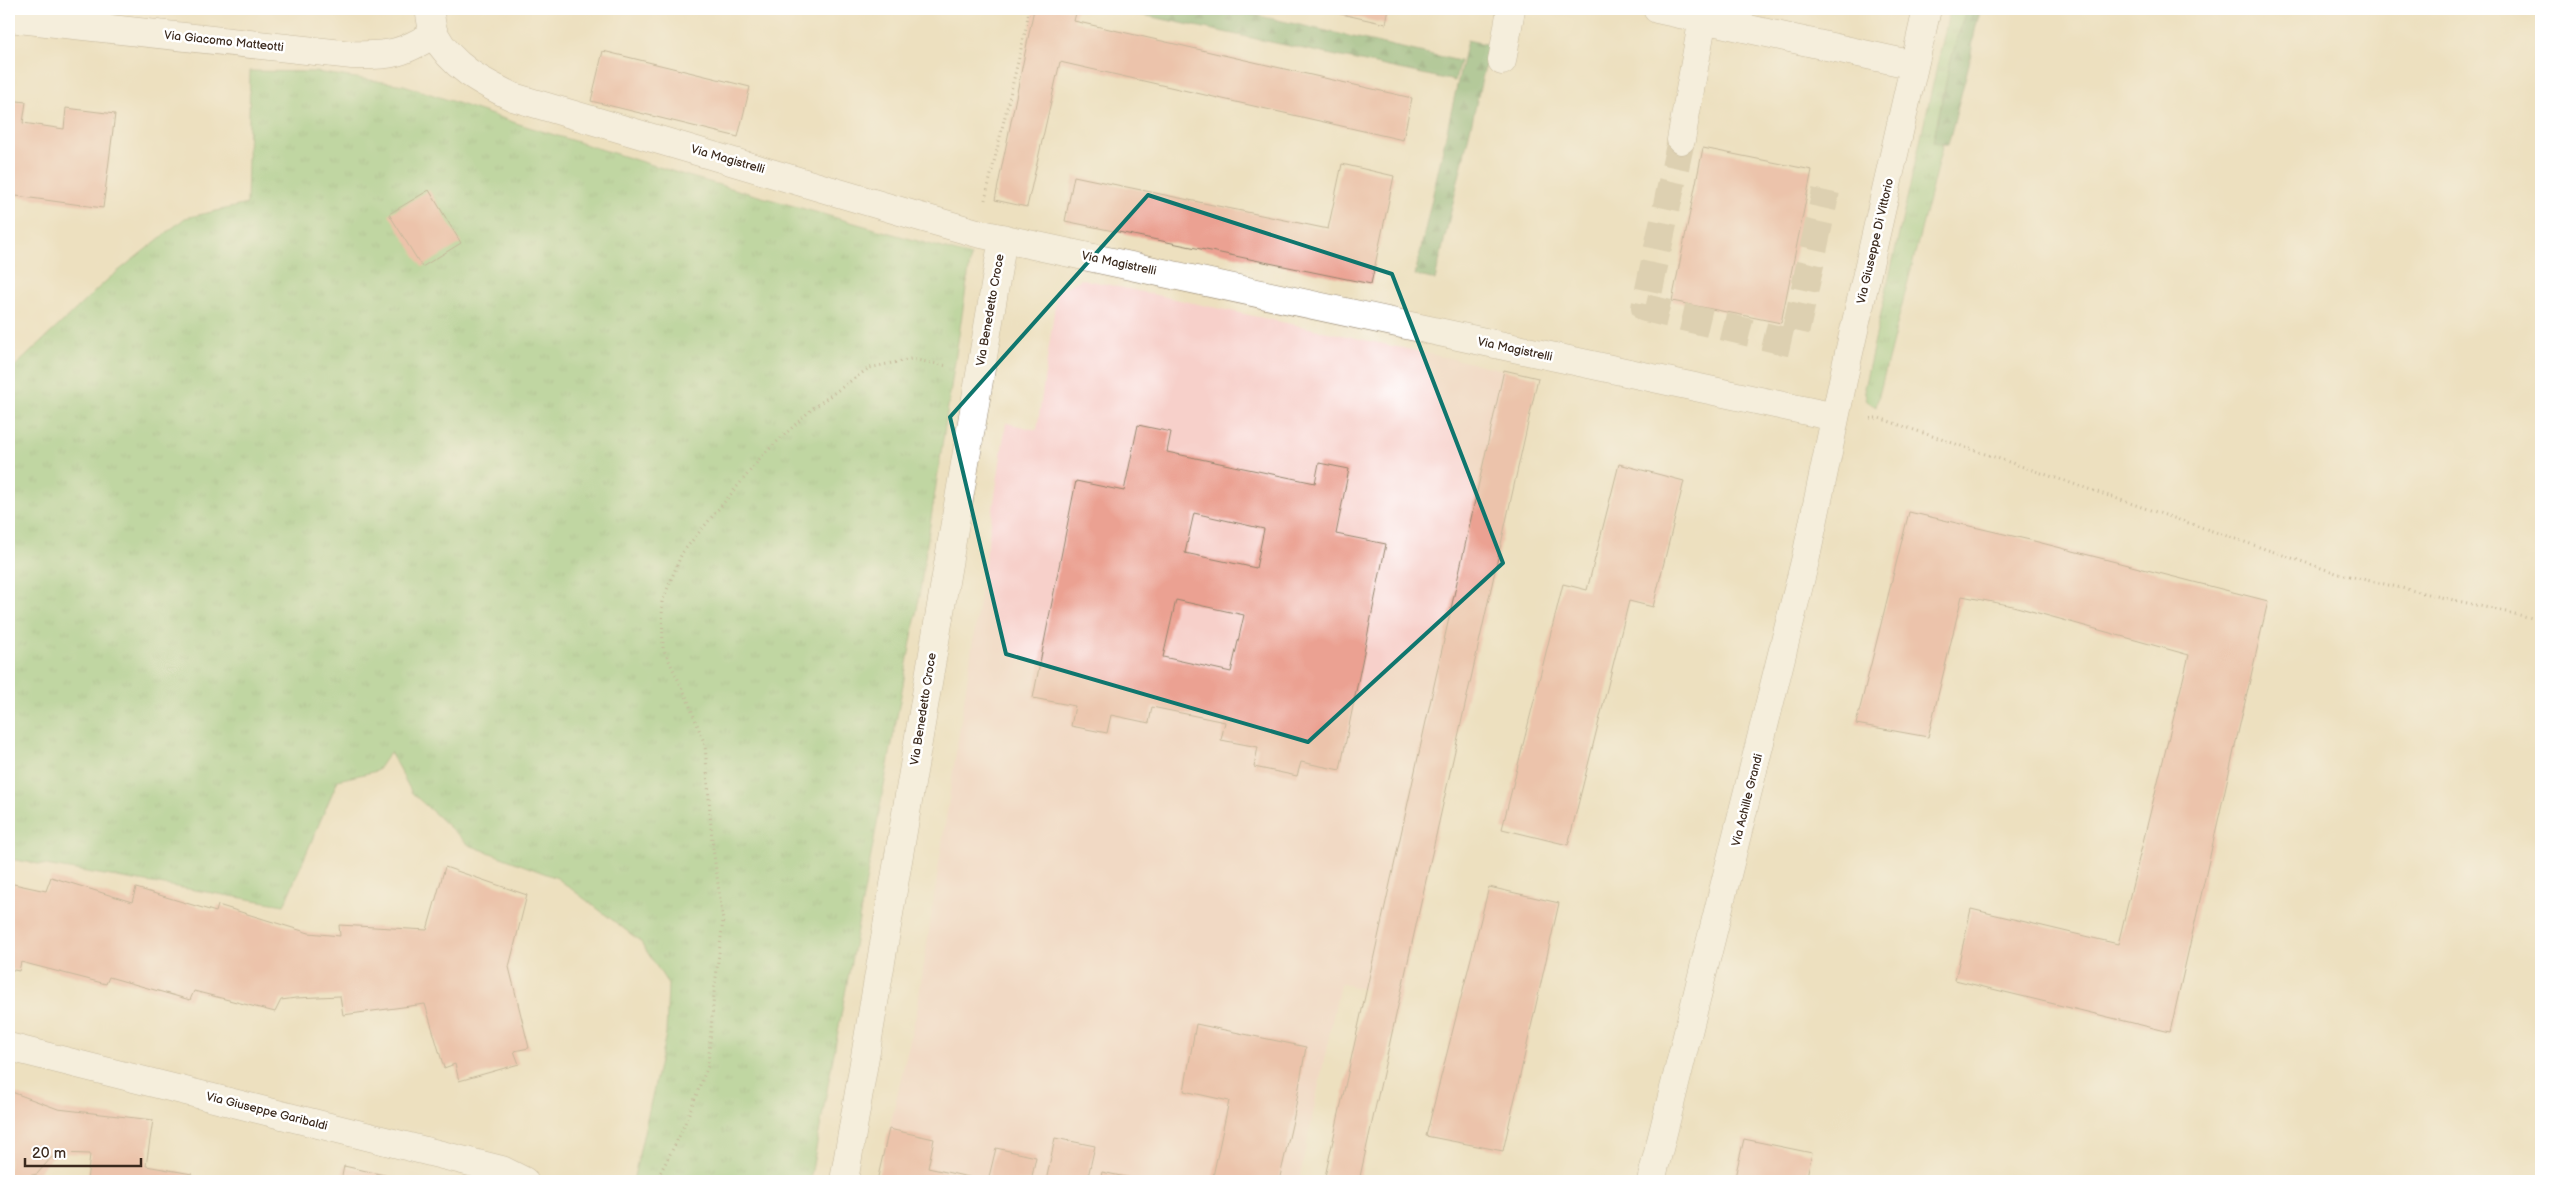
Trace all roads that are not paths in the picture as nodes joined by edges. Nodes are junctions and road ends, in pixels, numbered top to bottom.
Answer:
1 (1511, 9) edge
2 (1657, 9) edge
3 (1927, 9) edge
4 (9, 18) edge
5 (1703, 18) junction
6 (431, 21) edge
7 (1502, 61) dead end
8 (1914, 65) junction
9 (1681, 140) tunnel mouth
10 (990, 235) junction
11 (1835, 417) junction
12 (9, 1047) edge
13 (524, 1181) edge
14 (844, 1181) edge
15 (1651, 1181) edge

1 - 7 street
2 - 5 street
3 - 8 street, Via Giuseppe Di Vittorio
4 - 6 street, Via Giacomo Matteotti
5 - 8 street
5 - 9 street
6 - 10 street, Via Magistrelli
8 - 11 street, Via Giuseppe Di Vittorio
10 - 11 street, Via Magistrelli
10 - 14 street, Via Benedetto Croce
11 - 15 street, Via Achille Grandi
12 - 13 street, Via Giuseppe Garibaldi

